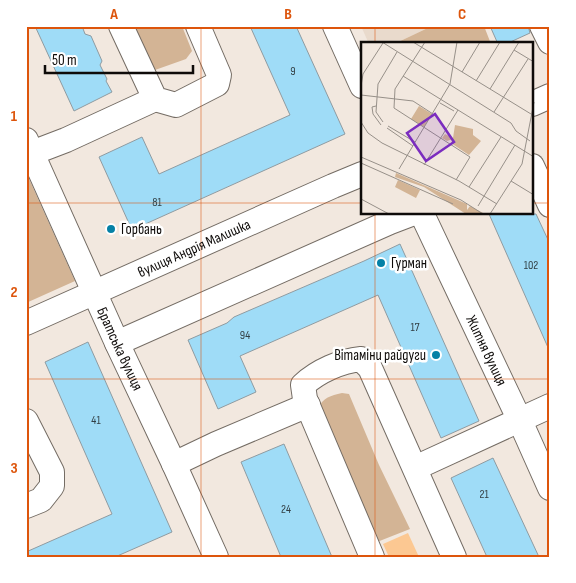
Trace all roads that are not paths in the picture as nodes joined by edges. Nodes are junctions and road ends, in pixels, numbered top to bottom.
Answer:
1 (121, 26) edge
2 (198, 26) edge
3 (335, 26) edge
4 (542, 26) edge
5 (550, 42) edge
6 (361, 84) edge
7 (550, 96) edge
8 (155, 98) junction
9 (534, 103) edge
10 (29, 146) edge
11 (534, 170) edge
12 (361, 174) edge
13 (550, 205) edge
14 (408, 215) edge
15 (422, 215) edge
16 (94, 292) junction
17 (26, 322) edge
18 (117, 343) junction
19 (308, 405) junction
20 (550, 406) edge
21 (520, 420) junction
22 (26, 421) edge
23 (174, 464) junction
24 (414, 468) junction
25 (550, 488) edge
26 (26, 506) edge
27 (210, 555) edge
28 (372, 557) edge
29 (454, 557) edge

1 - 8 street
2 - 8 street
3 - 6 street
4 - 5 street
7 - 9 street
8 - 10 street
10 - 16 street, Братська вулиця
11 - 13 street
12 - 16 street, вулиця Андрія Малишка
14 - 18 street
15 - 21 street, Житня вулиця
16 - 17 street, вулиця Андрія Малишка
16 - 18 street, Братська вулиця
18 - 23 street, Братська вулиця
19 - 23 street
19 - 24 street
19 - 28 street
20 - 21 street
21 - 24 street
21 - 25 street, Житня вулиця
22 - 26 street
23 - 27 street, Братська вулиця
24 - 29 street

